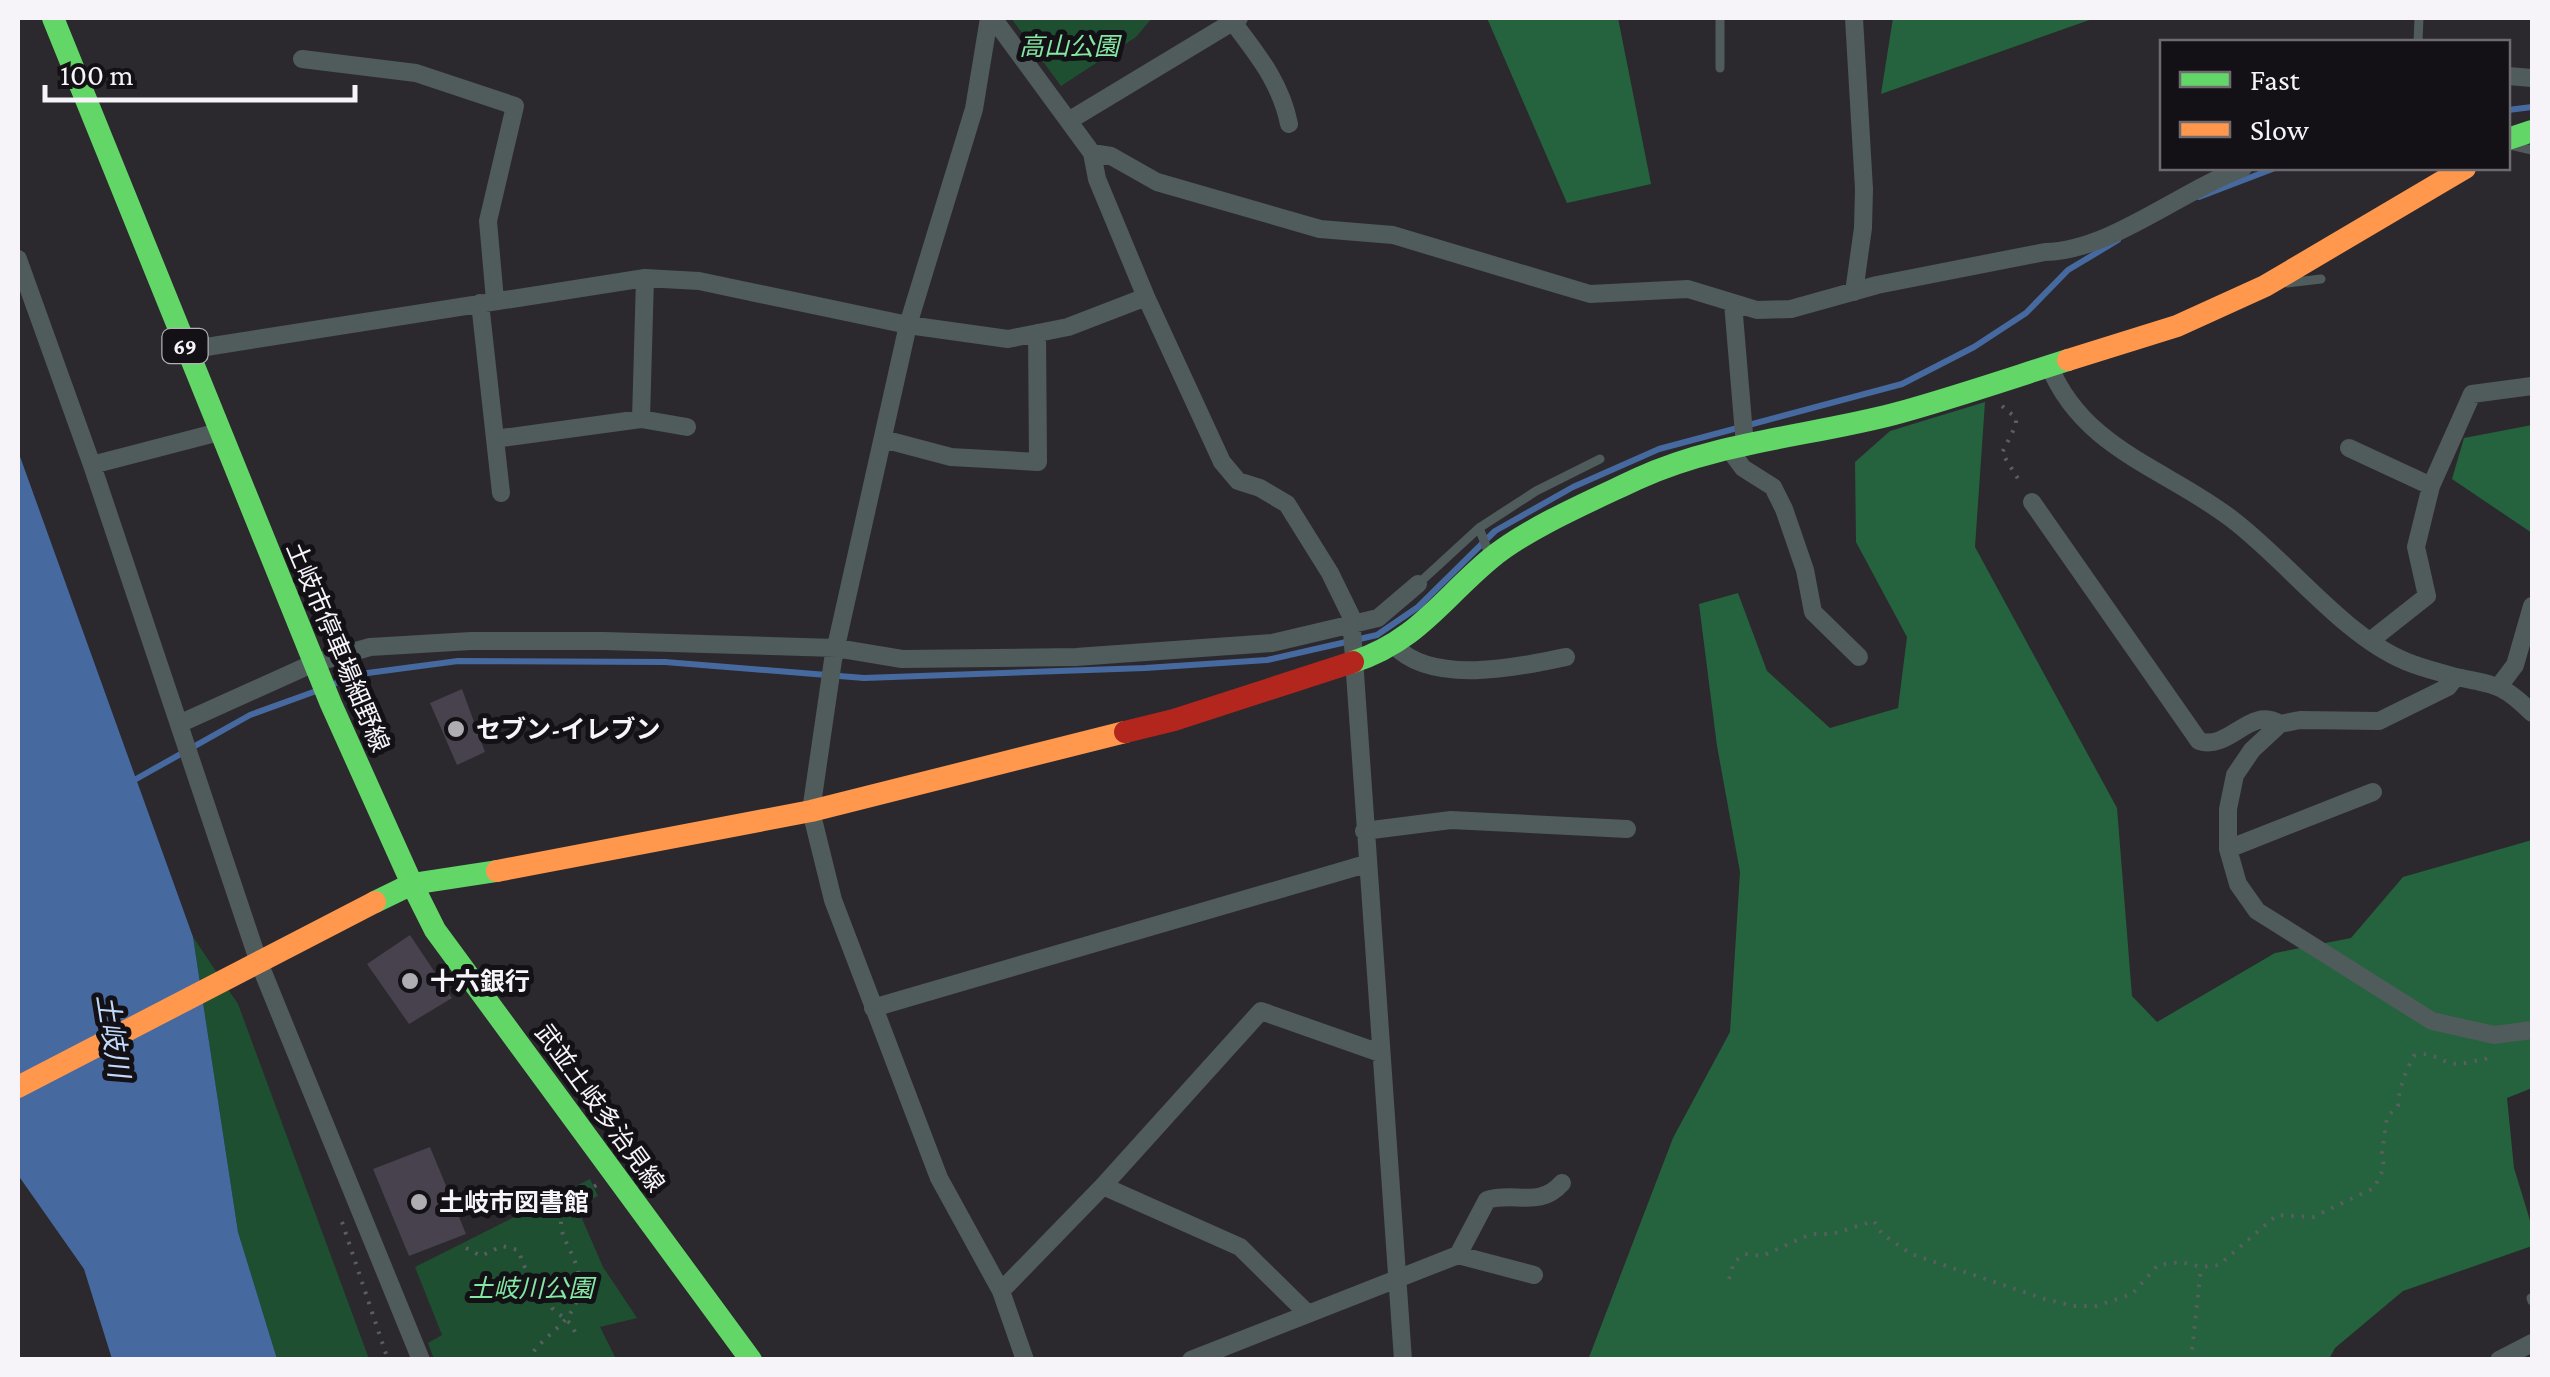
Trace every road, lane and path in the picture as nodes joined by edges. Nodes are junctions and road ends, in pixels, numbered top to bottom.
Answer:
1 (53, 18) edge
2 (991, 18) edge
3 (1720, 18) edge
4 (1854, 18) edge
5 (1236, 20) edge
6 (302, 59) dead end
7 (1720, 68) dead end
8 (1070, 120) junction
9 (1289, 124) dead end
10 (1092, 153) junction
11 (2237, 170) edge
12 (2462, 170) edge
13 (18, 259) edge
14 (644, 278) junction
15 (2321, 279) dead end
16 (2264, 286) junction
17 (1854, 292) junction
18 (1146, 297) junction
19 (488, 302) junction
20 (1733, 303) junction
21 (908, 325) junction
22 (1036, 333) junction
23 (186, 350) junction
24 (2049, 365) junction
25 (1990, 385) junction
26 (2532, 386) edge
27 (641, 418) junction
28 (687, 427) dead end
29 (219, 432) junction
30 (495, 439) junction
31 (883, 439) junction
32 (1739, 444) junction
33 (2349, 448) dead end
34 (1600, 459) dead end
35 (92, 464) junction
36 (2430, 486) junction
37 (501, 493) dead end
38 (2032, 502) joint
39 (1479, 528) junction
40 (1491, 558) junction
41 (1418, 584) joint
42 (2532, 606) edge
43 (1352, 641) junction
44 (2370, 641) junction
45 (1394, 645) junction
46 (834, 654) junction
47 (1859, 657) dead end
48 (1566, 658) dead end
49 (316, 668) junction
50 (2456, 677) junction
51 (2500, 685) junction
52 (2532, 713) edge
53 (2280, 724) junction
54 (183, 730) junction
55 (2373, 792) dead end
56 (810, 810) junction
57 (1628, 829) dead end
58 (1364, 832) junction
59 (2228, 849) junction
60 (1366, 864) junction
61 (412, 884) junction
62 (258, 960) junction
63 (873, 1008) junction
64 (2532, 1030) edge
65 (2494, 1035) junction
66 (1380, 1053) junction
67 (18, 1087) edge
68 (615, 1176) junction
69 (1562, 1183) dead end
70 (1103, 1186) junction
71 (340, 1216) dead end
72 (466, 1248) dead end
73 (1458, 1255) junction
74 (2201, 1267) junction
75 (1534, 1275) dead end
76 (1400, 1280) junction
77 (1729, 1280) dead end
78 (1001, 1291) junction
79 (1306, 1312) junction
80 (566, 1320) junction
81 (577, 1336) dead end
82 (2532, 1343) edge
83 (388, 1360) edge
84 (421, 1360) edge
85 (528, 1360) edge
86 (750, 1360) edge
87 (1025, 1360) edge
88 (1191, 1360) edge
89 (1404, 1360) edge
90 (2191, 1360) edge
91 (2500, 1360) edge

1 - 23 street, 土岐市停車場細野線 / 69
2 - 8 street
2 - 21 street
3 - 7 lane
4 - 17 street
5 - 8 street
5 - 9 street
6 - 19 street
8 - 10 street
10 - 18 street
10 - 20 street
11 - 17 street
12 - 16 street
13 - 35 street
14 - 19 street
14 - 21 street
14 - 27 street
15 - 16 lane
16 - 24 street
17 - 20 street
18 - 22 street
18 - 43 street
19 - 23 street
19 - 30 street
20 - 32 street
21 - 22 street
21 - 31 street
22 - 31 street
23 - 29 street, 土岐市停車場細野線 / 69
24 - 25 street
24 - 44 street
25 - 32 street
25 - 38 path
26 - 36 street
27 - 28 street
27 - 30 street
29 - 35 street
29 - 49 street, 土岐市停車場細野線 / 69
30 - 37 street
31 - 46 street
32 - 40 street
32 - 47 street
33 - 36 street
34 - 39 lane
35 - 54 street
36 - 44 street
38 - 53 street
39 - 40 lane
39 - 41 lane
40 - 45 street
41 - 43 street
42 - 51 street
43 - 45 street
43 - 46 street
43 - 56 street
43 - 58 street
44 - 50 street
45 - 48 street
46 - 49 street
46 - 56 street
49 - 54 street
49 - 61 street, 土岐市停車場細野線 / 69
50 - 51 street
50 - 53 street
51 - 52 street
53 - 59 street
54 - 62 street
55 - 59 street
56 - 61 street
56 - 63 street
57 - 58 street
58 - 60 street
59 - 65 street
60 - 63 street
60 - 66 street
61 - 62 street
61 - 68 street, 武並土岐多治見線
62 - 67 street
62 - 84 street
63 - 78 street
64 - 65 street
65 - 74 path
66 - 70 street
66 - 76 street
68 - 80 path
68 - 86 street, 武並土岐多治見線
69 - 73 street
70 - 78 street
70 - 79 street
71 - 83 path
72 - 80 path
73 - 75 street
73 - 76 street
74 - 77 path
74 - 90 path
76 - 79 street
76 - 89 street
78 - 87 street
79 - 88 street
80 - 81 path
80 - 85 path
82 - 91 street

